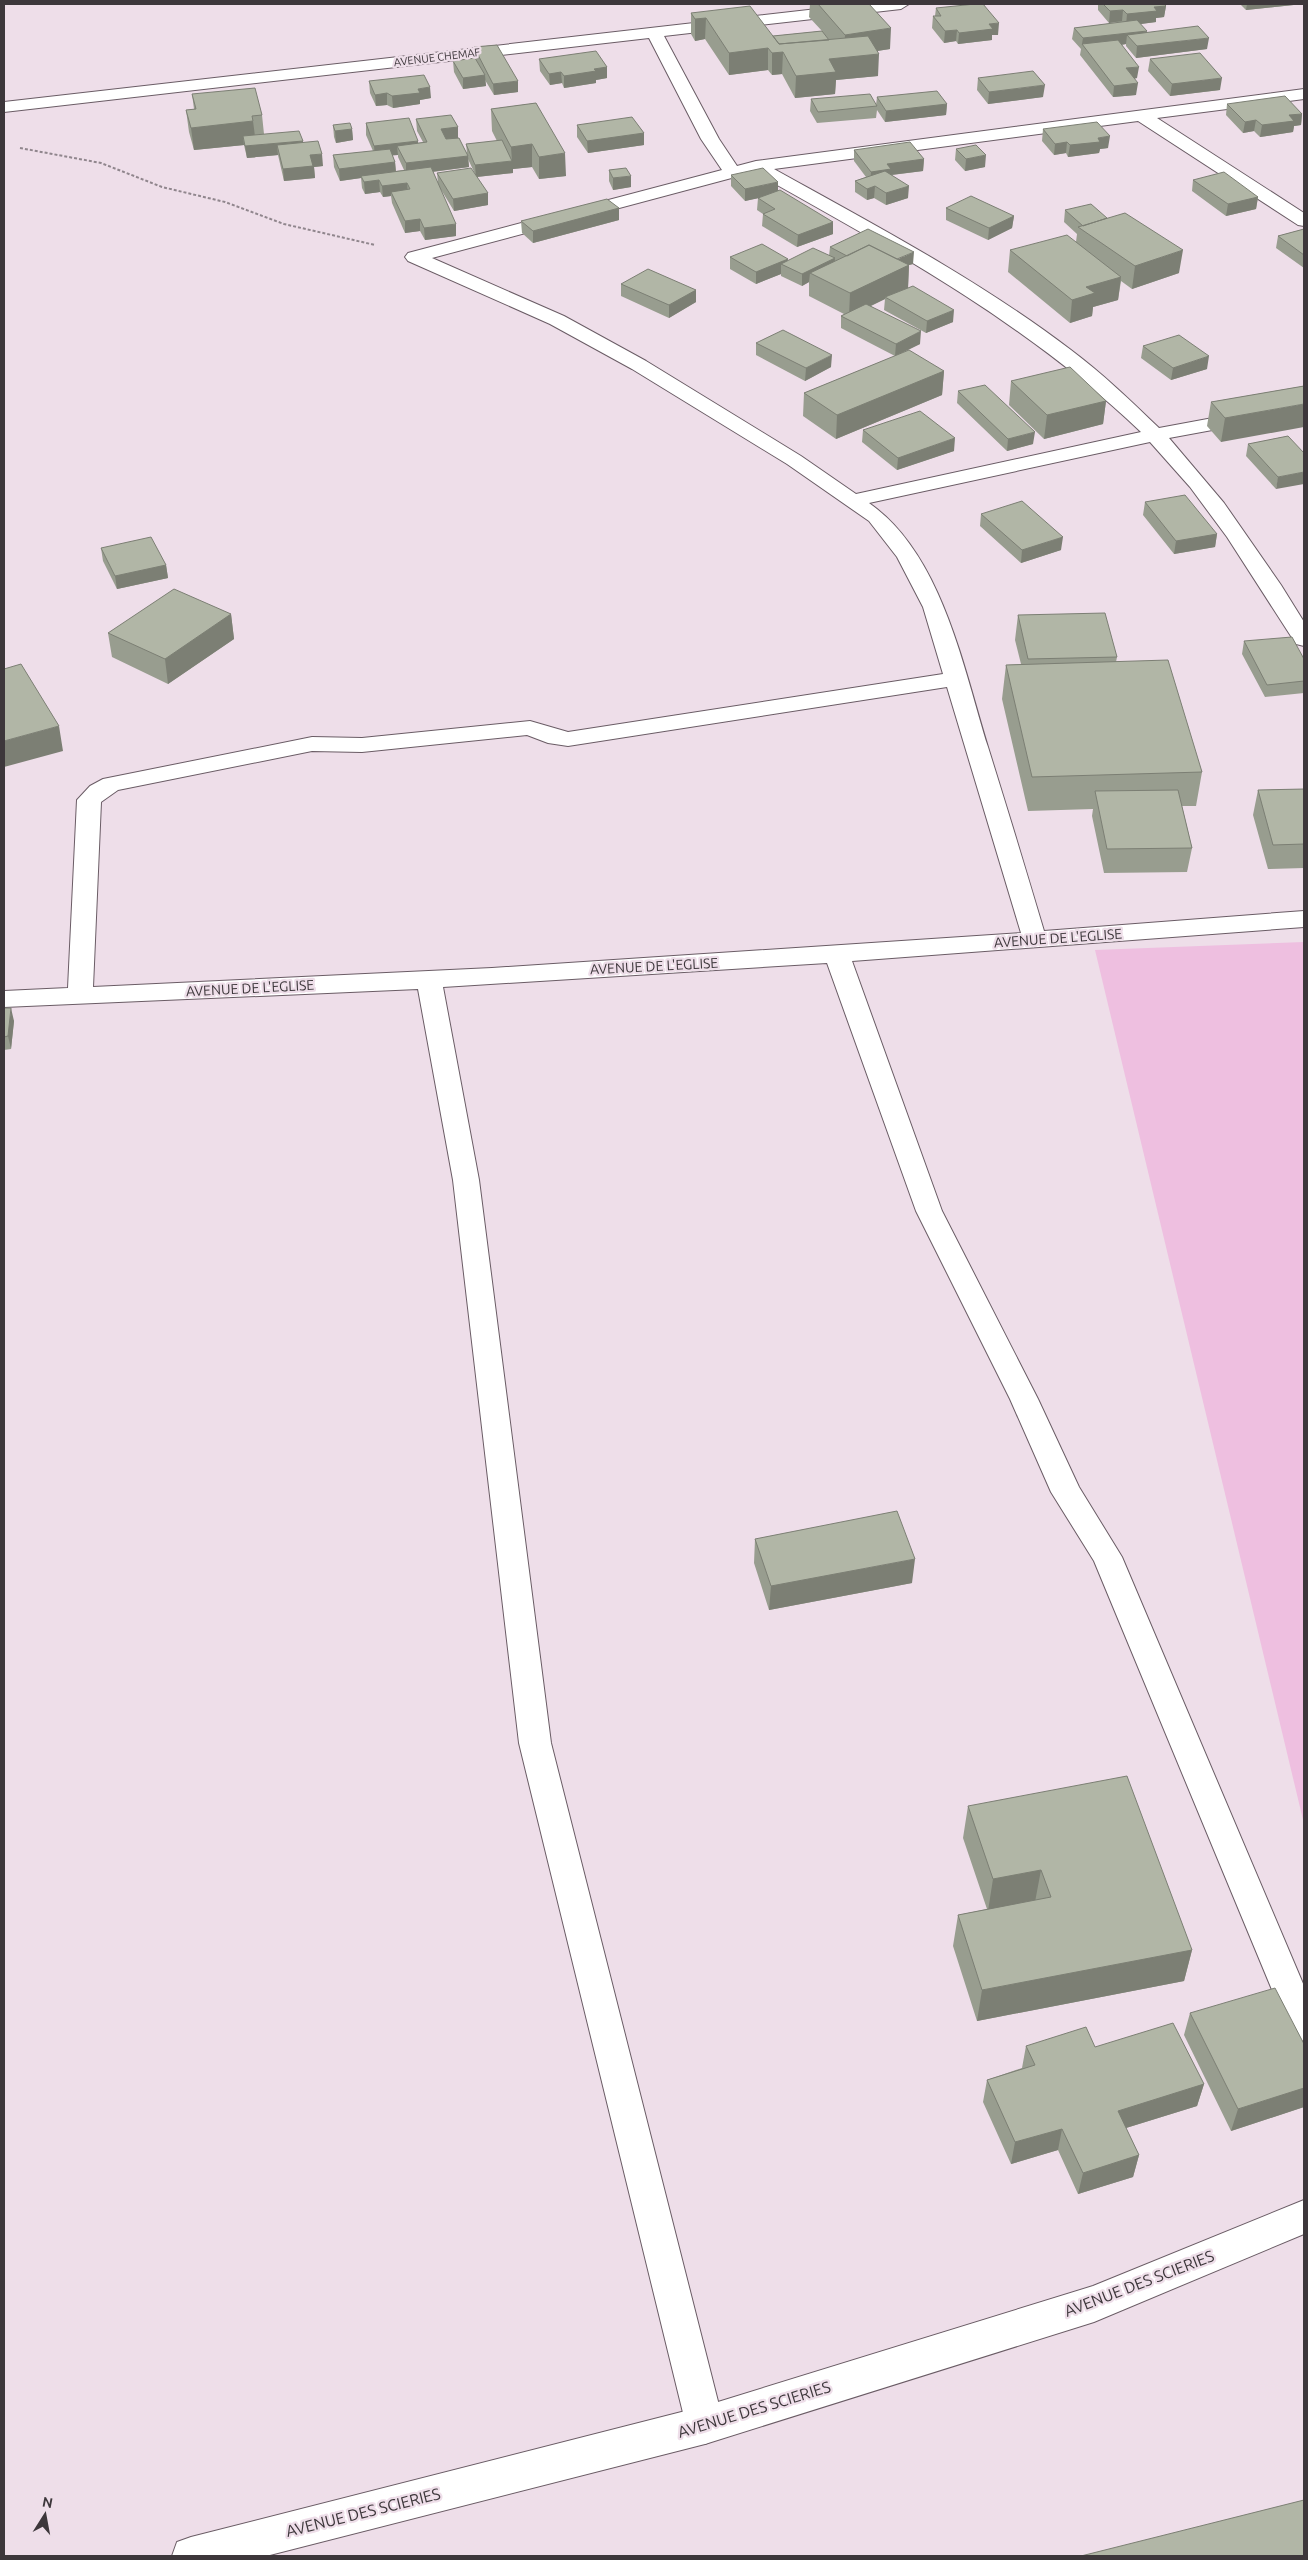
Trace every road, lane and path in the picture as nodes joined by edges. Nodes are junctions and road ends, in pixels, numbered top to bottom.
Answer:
1 (901, 4) edge
2 (654, 32) junction
3 (1304, 94) edge
4 (4, 107) edge
5 (1142, 116) junction
6 (16, 147) dead end
7 (756, 166) junction
8 (732, 171) junction
9 (1304, 221) edge
10 (414, 257) junction
11 (1304, 407) edge
12 (1155, 435) junction
13 (855, 500) junction
14 (1304, 639) edge
15 (955, 679) junction
16 (1304, 919) edge
17 (1035, 940) junction
18 (837, 956) junction
19 (428, 980) junction
20 (80, 996) junction
21 (4, 999) edge
22 (1304, 2026) edge
23 (1304, 2217) edge
24 (705, 2425) junction
25 (191, 2556) edge

1 - 2 street, AVENUE CHEMAF
2 - 4 street, AVENUE CHEMAF
2 - 8 street
3 - 5 street
5 - 7 street
5 - 9 street
6 - 10 path
7 - 8 street
7 - 12 street
8 - 10 street
10 - 13 street
11 - 12 street
12 - 13 street
12 - 14 street
13 - 15 street
15 - 17 street
15 - 20 street
16 - 17 street, AVENUE DE L'EGLISE
17 - 18 street, AVENUE DE L'EGLISE
18 - 19 street, AVENUE DE L'EGLISE
18 - 22 street
19 - 20 street, AVENUE DE L'EGLISE
19 - 24 street
20 - 21 street, AVENUE DE L'EGLISE
23 - 24 street, AVENUE DES SCIERIES
24 - 25 street, AVENUE DES SCIERIES

